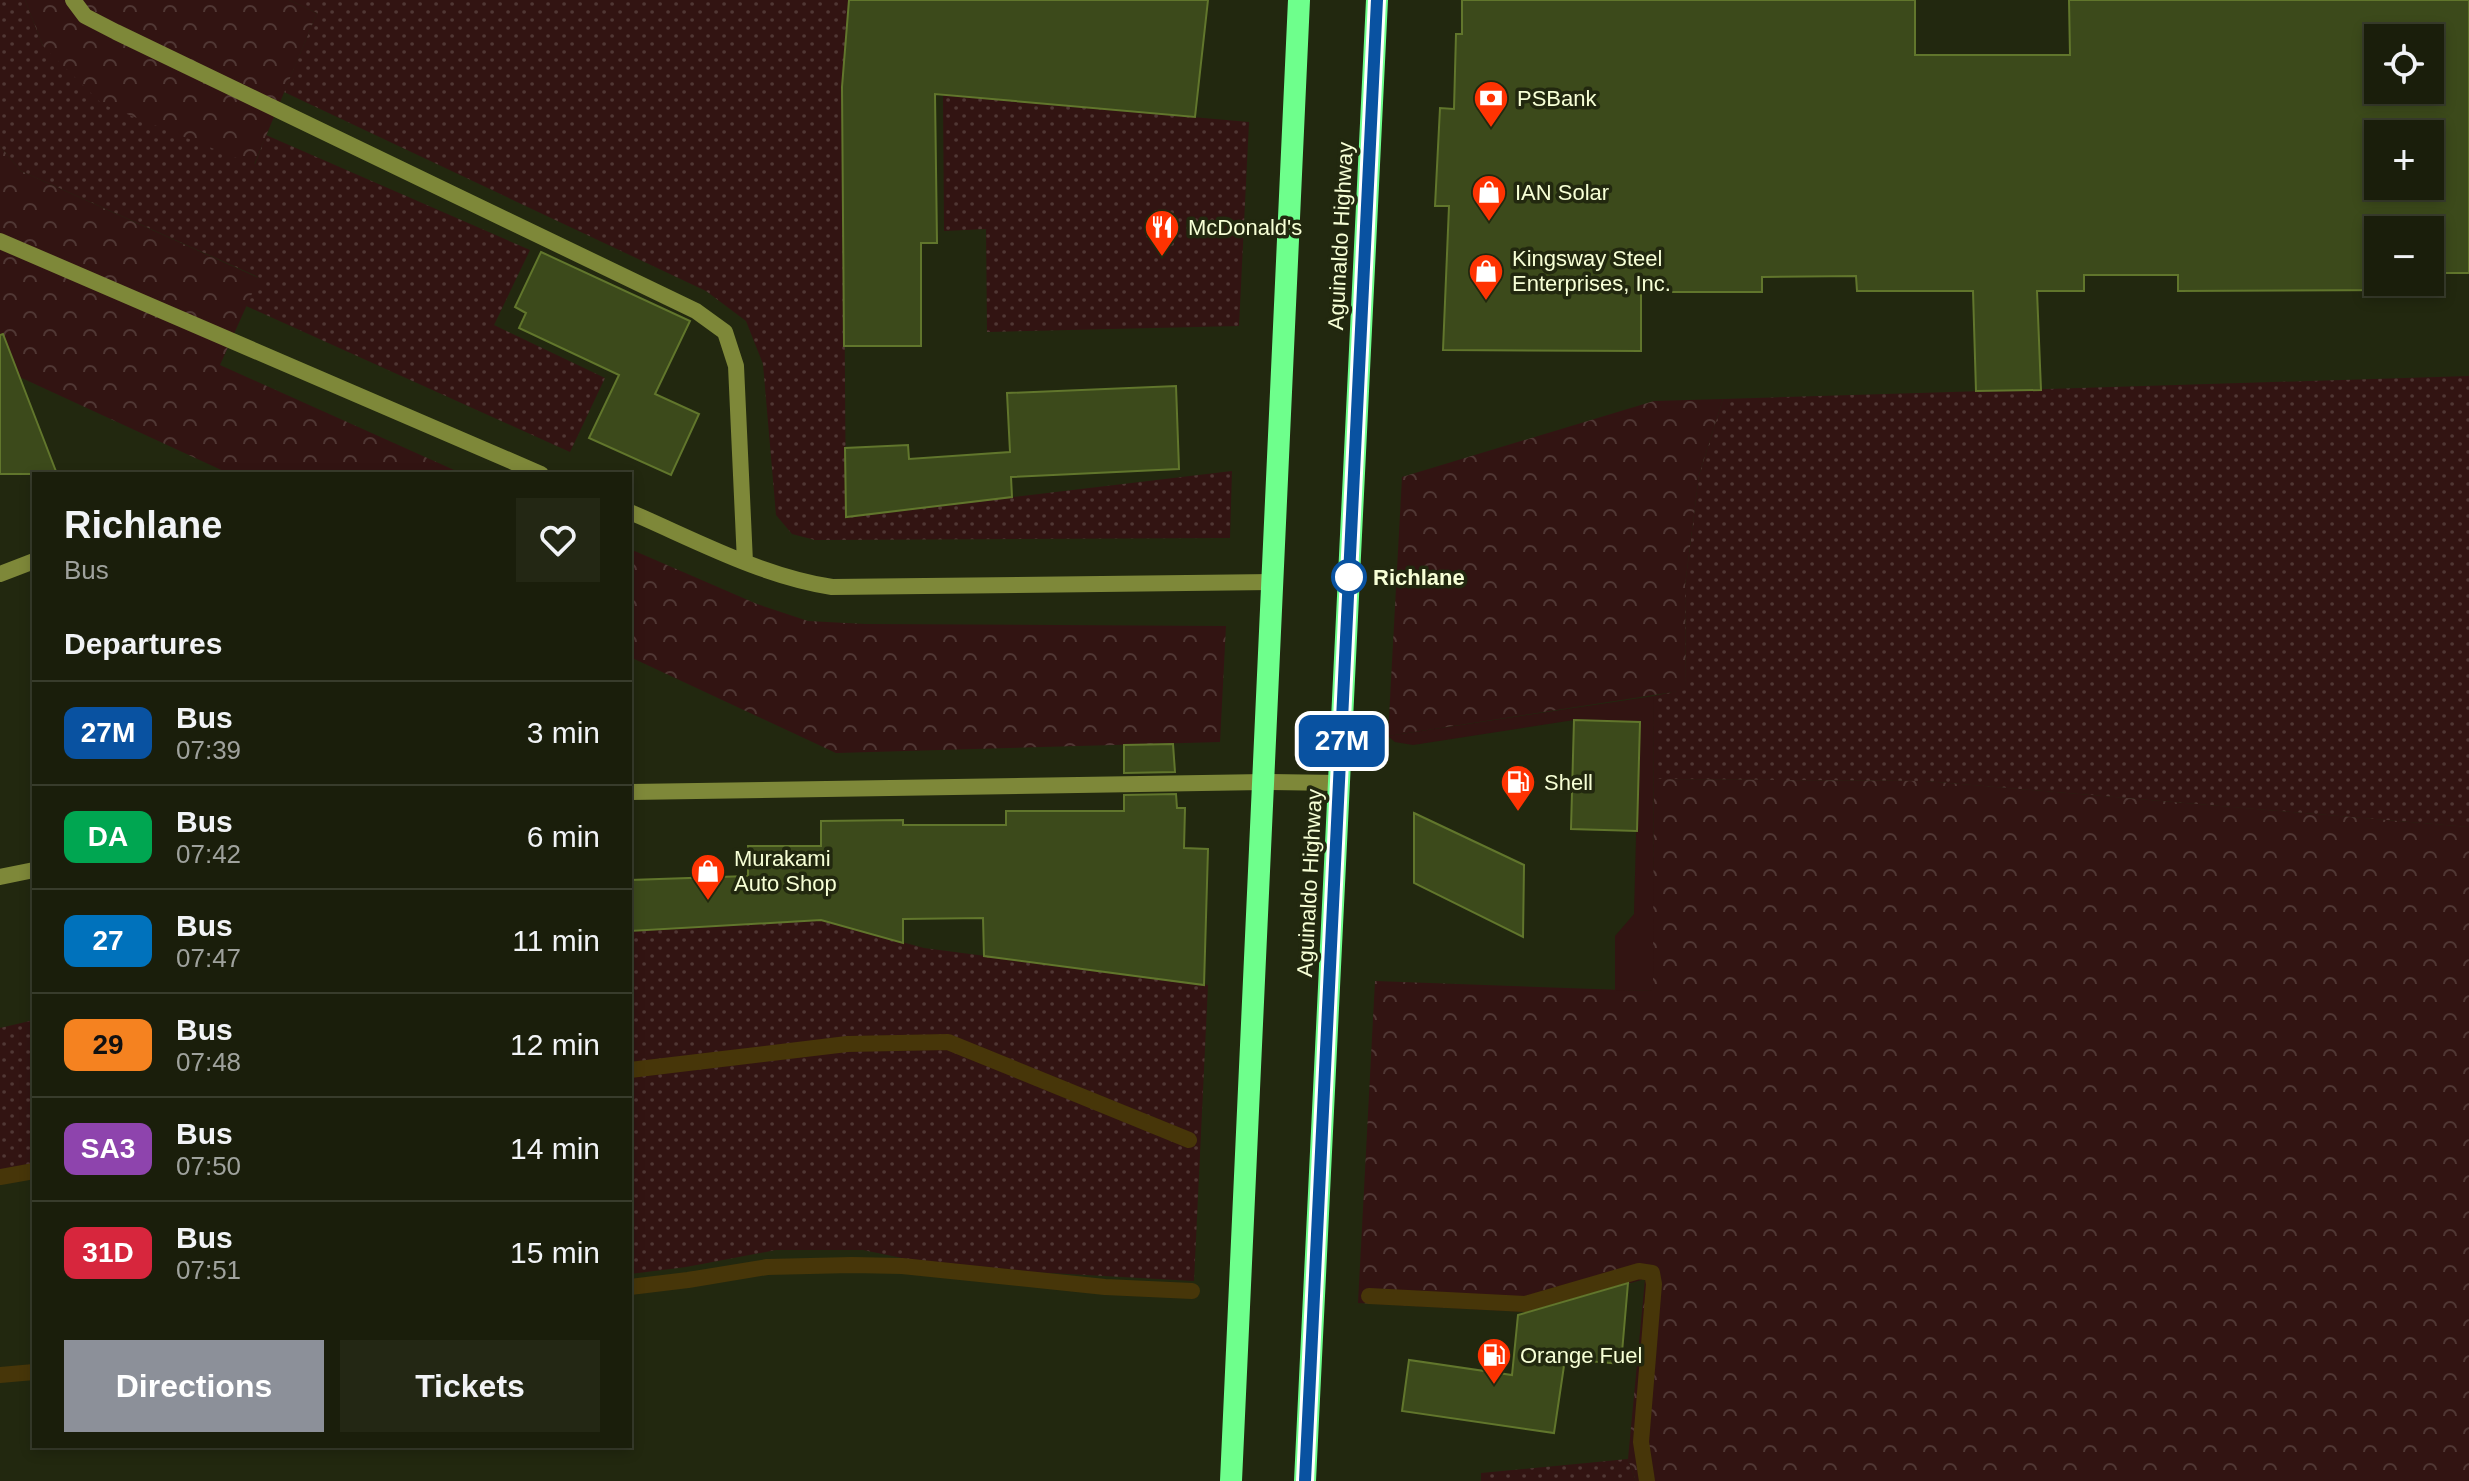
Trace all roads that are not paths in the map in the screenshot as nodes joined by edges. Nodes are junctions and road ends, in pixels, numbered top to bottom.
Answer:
1 (73, 0) edge
2 (1299, 0) edge
3 (1377, 0) edge
4 (0, 241) edge
5 (536, 472) edge
6 (632, 513) edge
7 (32, 562) edge
8 (745, 562) junction
9 (0, 574) edge
10 (1273, 582) junction
11 (1264, 782) junction
12 (1340, 783) junction
13 (632, 792) edge
14 (32, 870) edge
15 (0, 877) edge
16 (1231, 1481) edge
17 (1305, 1481) edge

1 - 8 street
2 - 10 highway
3 - 12 highway, Aguinaldo Highway
4 - 5 street
6 - 8 street
7 - 9 street
8 - 10 street
10 - 11 highway
11 - 12 street
11 - 13 street
11 - 16 highway
12 - 17 highway, Aguinaldo Highway
14 - 15 street

